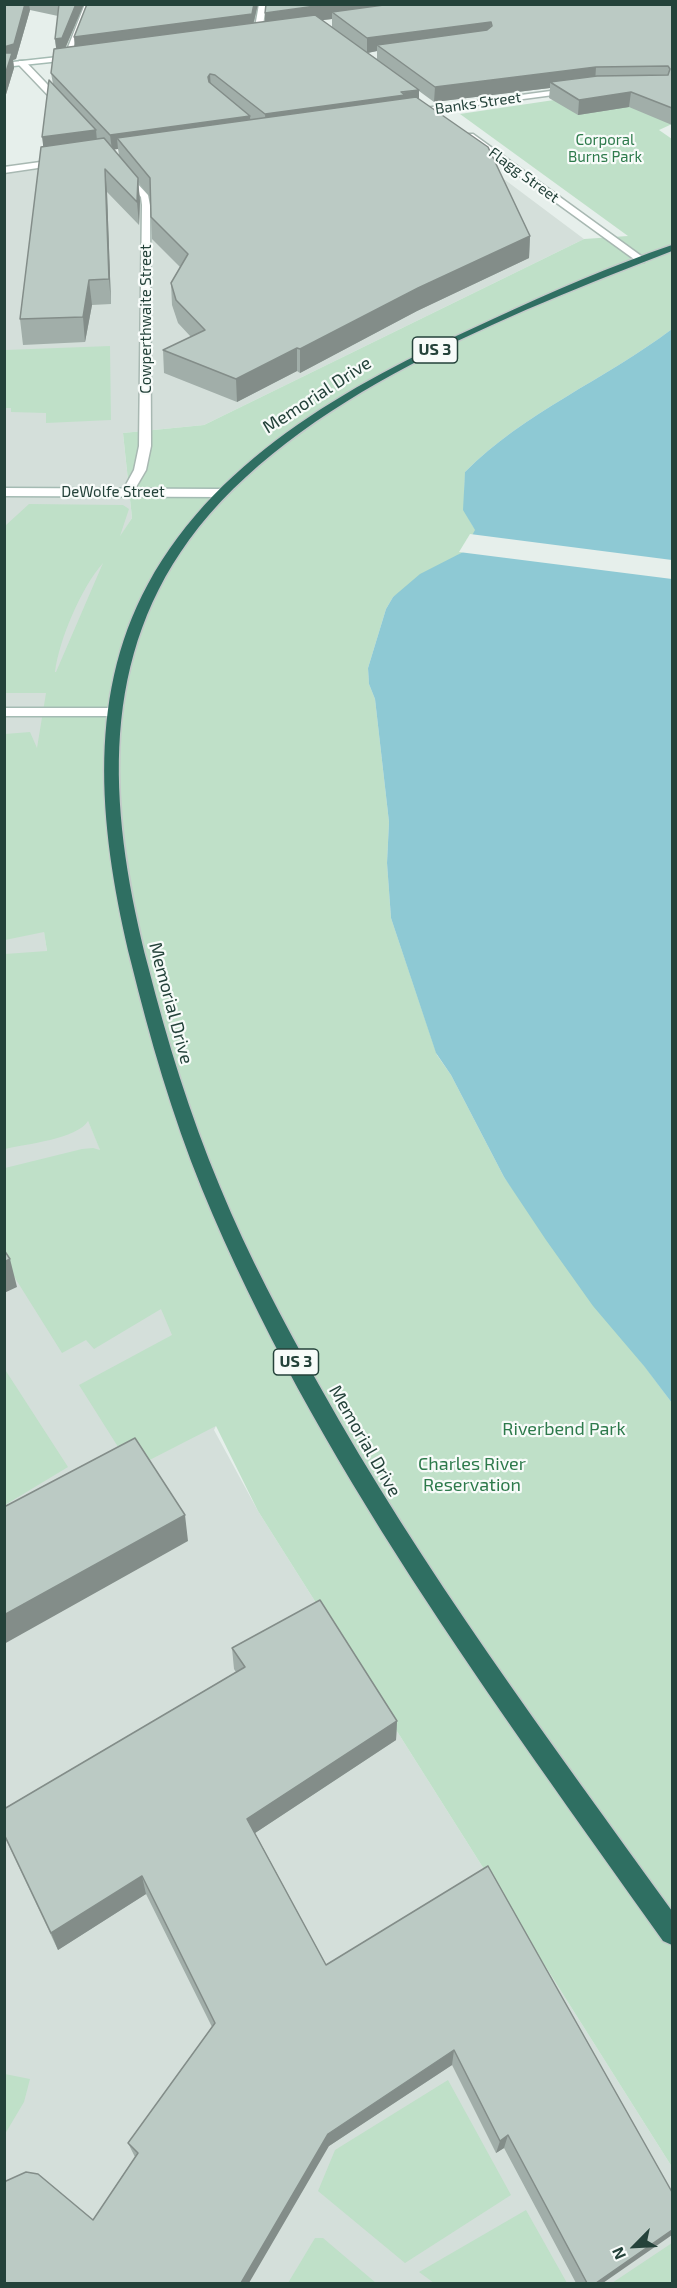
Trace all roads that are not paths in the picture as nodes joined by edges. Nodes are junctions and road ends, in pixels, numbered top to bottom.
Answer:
1 (89, 4) edge
2 (262, 4) edge
3 (268, 32) edge
4 (258, 33) junction
5 (247, 35) edge
6 (89, 55) edge
7 (66, 58) junction
8 (22, 63) junction
9 (4, 65) edge
10 (584, 88) edge
11 (423, 102) edge
12 (433, 109) junction
13 (405, 113) edge
14 (73, 117) edge
15 (445, 118) edge
16 (462, 130) edge
17 (70, 161) edge
18 (114, 161) edge
19 (4, 170) edge
20 (672, 248) edge
21 (641, 260) junction
22 (4, 492) edge
23 (128, 492) junction
24 (221, 493) junction
25 (4, 712) edge
26 (113, 712) junction
27 (672, 1932) edge

1 - 7 street
2 - 4 street
3 - 4 street
4 - 5 street
6 - 7 street
7 - 8 street
8 - 9 street
8 - 14 street
10 - 12 street, Banks Street
11 - 12 street
12 - 13 street, Banks Street
12 - 15 street
16 - 21 street, Flagg Street
17 - 19 street
18 - 23 street, Cowperthwaite Street
20 - 21 highway, Memorial Drive / US 3
21 - 24 highway, Memorial Drive / US 3
22 - 23 street, DeWolfe Street
23 - 24 street, DeWolfe Street
24 - 26 highway, Memorial Drive / US 3
25 - 26 street
26 - 27 highway, Memorial Drive / US 3

